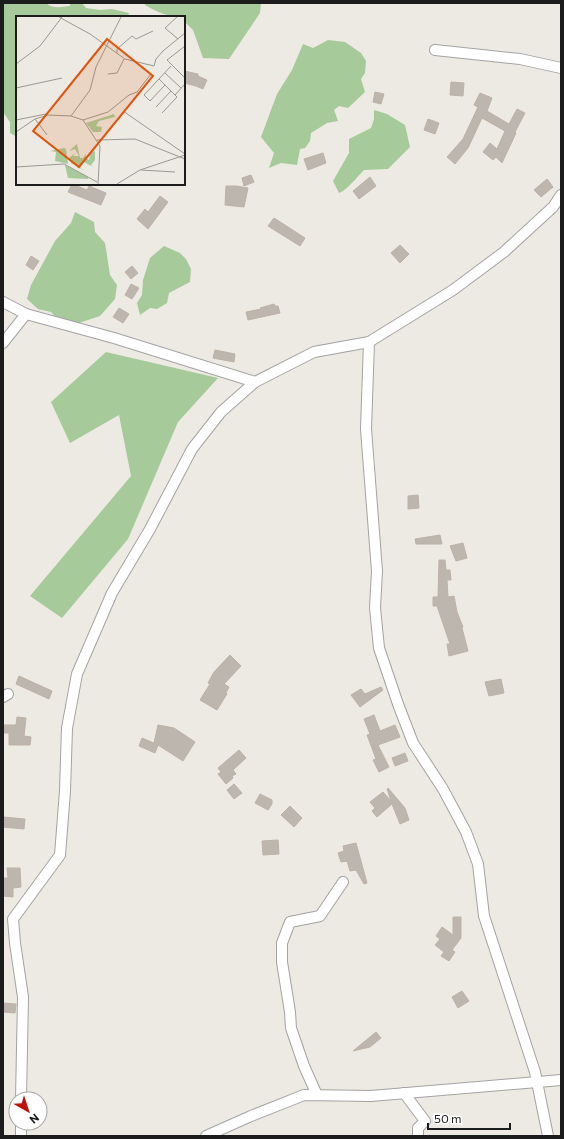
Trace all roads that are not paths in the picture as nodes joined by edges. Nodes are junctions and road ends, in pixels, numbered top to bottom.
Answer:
1 (435, 50) dead end
2 (561, 68) edge
3 (561, 195) edge
4 (557, 205) edge
5 (3, 302) edge
6 (26, 314) junction
7 (369, 342) junction
8 (3, 343) edge
9 (255, 382) junction
10 (342, 882) dead end
11 (561, 1080) edge
12 (536, 1083) junction
13 (21, 1091) edge
14 (404, 1093) junction
15 (317, 1095) junction
16 (206, 1136) edge
17 (418, 1136) edge
18 (548, 1136) edge

1 - 2 street
3 - 4 street
4 - 7 street
5 - 6 street
6 - 8 street
6 - 9 street
7 - 9 street
7 - 12 street
9 - 13 street
10 - 15 street
11 - 12 street
12 - 14 street
12 - 18 street
14 - 15 street
14 - 17 street
15 - 16 street

